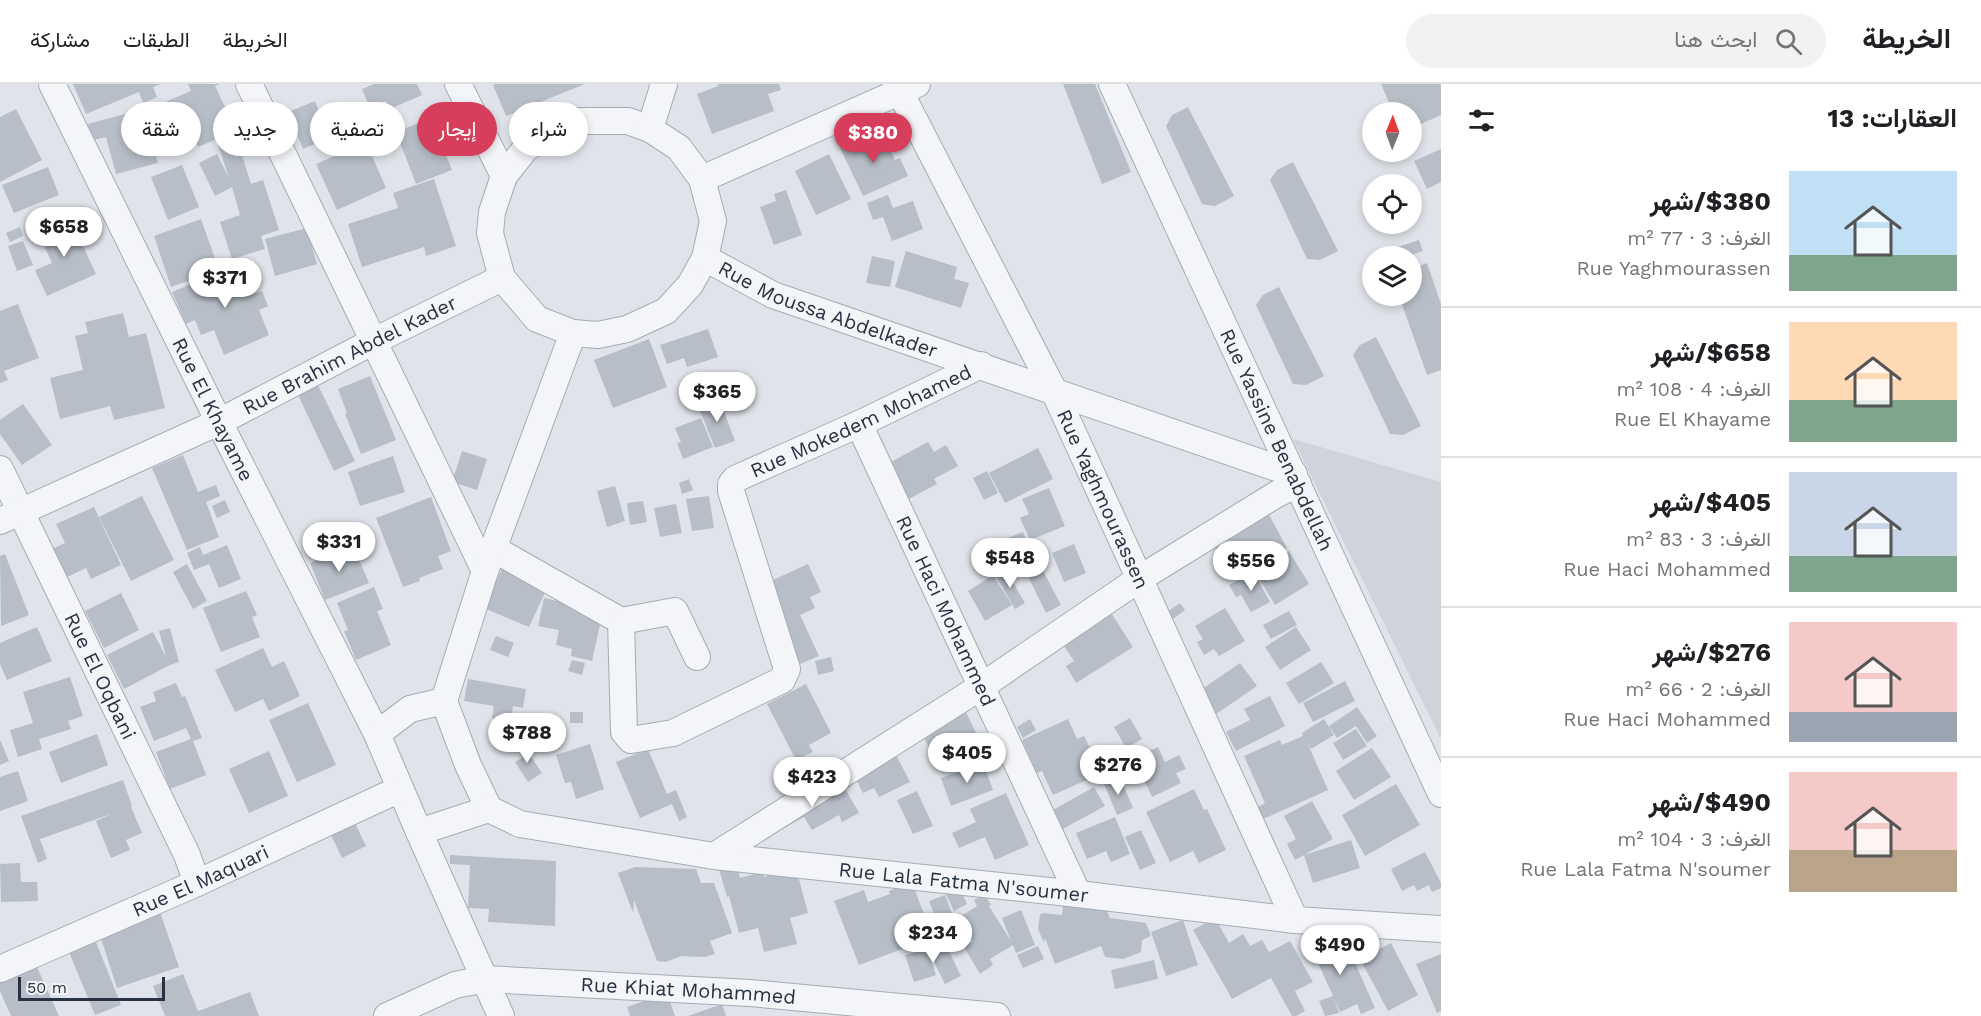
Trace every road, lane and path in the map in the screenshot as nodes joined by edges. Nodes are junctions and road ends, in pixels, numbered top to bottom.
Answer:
1 (52, 84) edge
2 (249, 84) edge
3 (458, 84) edge
4 (664, 84) edge
5 (1112, 84) edge
6 (904, 87) edge
7 (650, 129) junction
8 (504, 176) junction
9 (702, 179) junction
10 (705, 258) junction
11 (502, 278) junction
12 (573, 333) junction
13 (374, 341) junction
14 (981, 365) junction
15 (1054, 391) junction
16 (219, 422) junction
17 (859, 424) junction
18 (0, 469) edge
19 (1296, 479) junction
20 (10, 516) edge
21 (489, 560) junction
22 (1139, 579) junction
23 (621, 621) junction
24 (697, 657) dead end
25 (982, 686) junction
26 (444, 701) junction
27 (377, 734) junction
28 (400, 789) junction
29 (1441, 794) edge
30 (489, 809) junction
31 (419, 832) junction
32 (714, 856) junction
33 (197, 883) junction
34 (1078, 894) junction
35 (1295, 920) junction
36 (1441, 929) edge
37 (2, 961) edge
38 (486, 979) junction
39 (750, 993) junction
40 (387, 1016) edge
41 (501, 1016) edge
42 (762, 1016) edge
43 (997, 1016) edge

1 - 16 street, Rue El Khayame
2 - 13 street
3 - 8 street
4 - 7 street
5 - 19 street, Rue Yassine Benabdellah
6 - 9 street
6 - 15 street, Rue Yaghmourassen
7 - 8 street
7 - 9 street
8 - 11 street
9 - 10 street
10 - 12 street
10 - 14 street, Rue Moussa Abdelkader
11 - 12 street
11 - 13 street, Rue Brahim Abdel Kader
12 - 21 street
13 - 16 street, Rue Brahim Abdel Kader
13 - 21 street
14 - 15 street, Rue Moussa Abdelkader
14 - 17 street, Rue Mokedem Mohamed
15 - 19 street, Rue Moussa Abdelkader
15 - 22 street, Rue Yaghmourassen
16 - 20 street, Rue Brahim Abdel Kader
16 - 27 street, Rue El Khayame
17 - 23 street, Rue Mokedem Mohamed
17 - 25 street, Rue Haci Mohammed
18 - 20 street, Rue El Oqbani
19 - 22 street
19 - 29 street, Rue Yassine Benabdellah
20 - 33 street, Rue El Oqbani
21 - 23 street
21 - 26 street
22 - 25 street
22 - 35 street, Rue Yaghmourassen
23 - 24 street
25 - 32 street
25 - 34 street, Rue Haci Mohammed
26 - 27 street
26 - 30 street
27 - 28 street, Rue El Khayame
28 - 31 street, Rue El Khayame
28 - 33 street, Rue El Maquari
30 - 31 street
30 - 32 street, Rue Lala Fatma N'soumer
31 - 38 street, Rue El Khayame
32 - 34 street, Rue Lala Fatma N'soumer
33 - 37 street, Rue El Maquari
34 - 35 street, Rue Lala Fatma N'soumer
35 - 36 street, Rue Lala Fatma N'soumer
38 - 39 street, Rue Khiat Mohammed
38 - 40 street, Rue Khiat Mohammed
38 - 41 street, Rue El Khayame
39 - 42 street
39 - 43 street, Rue Khiat Mohammed

